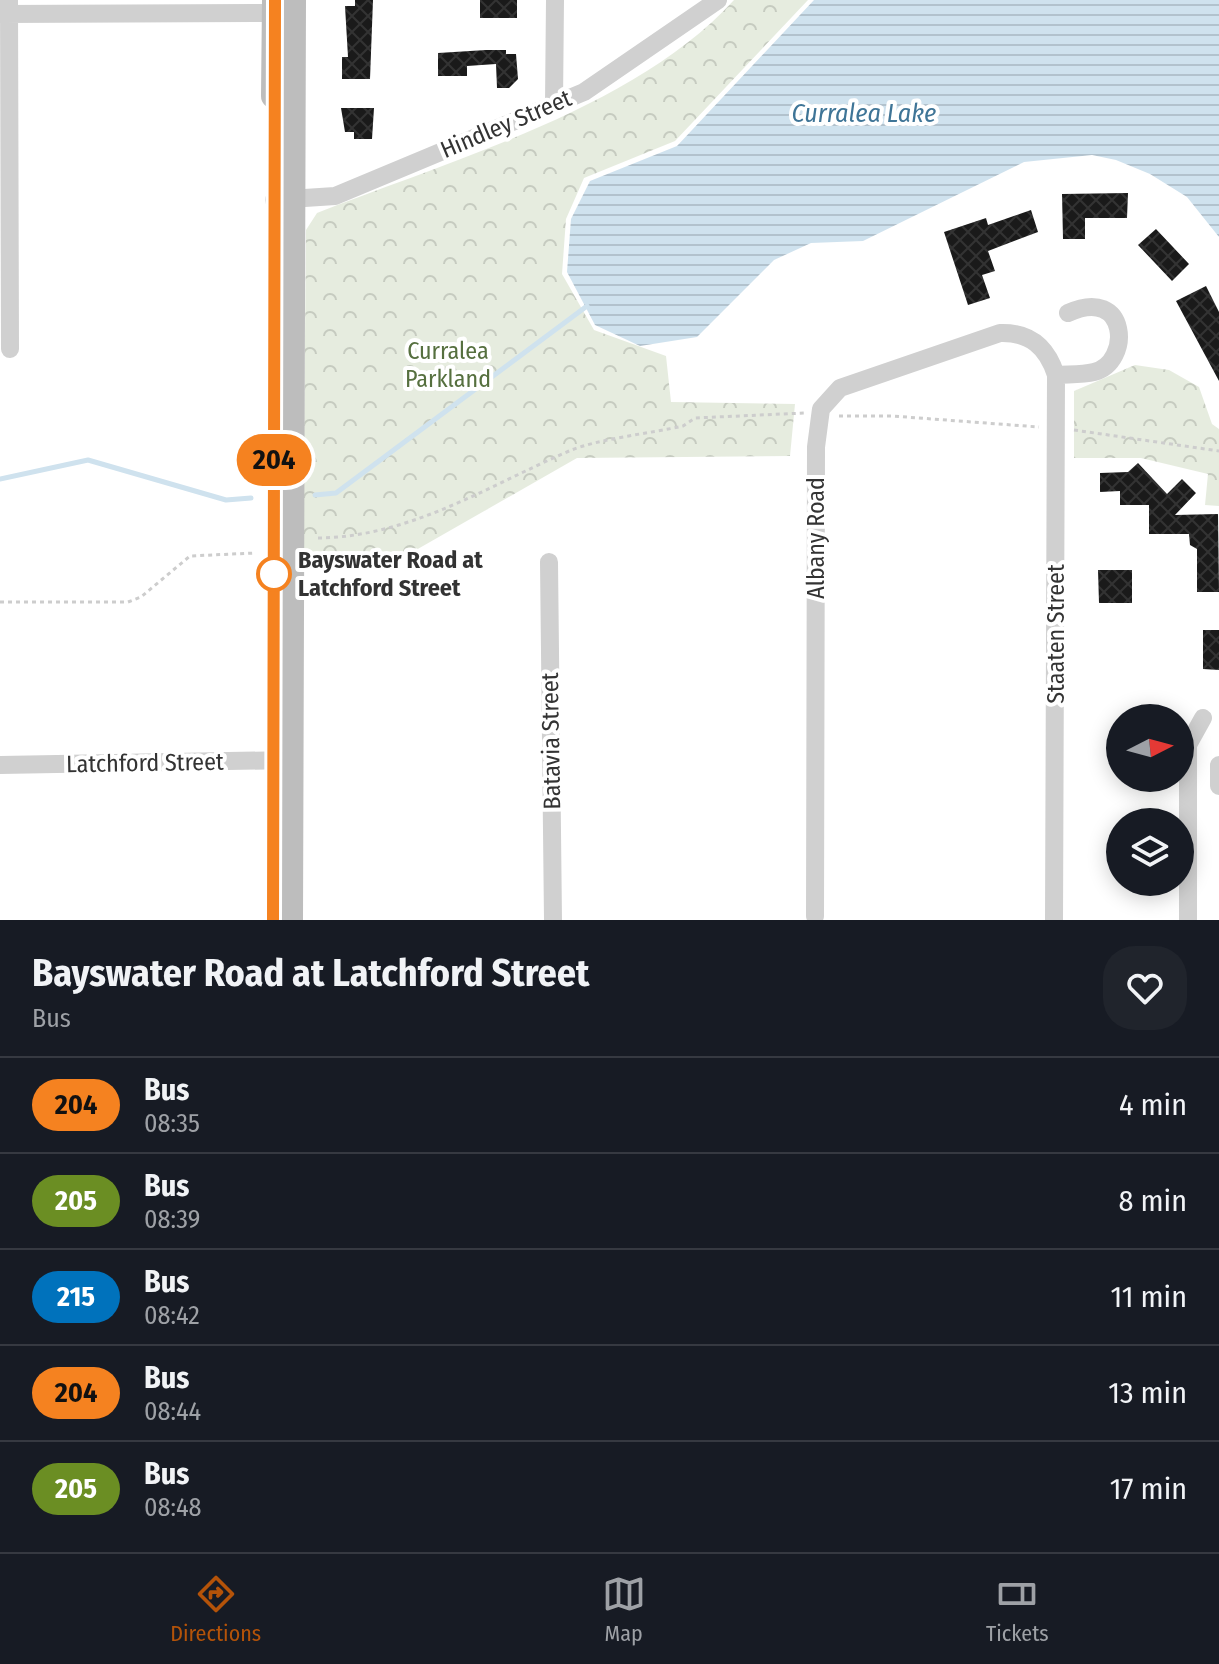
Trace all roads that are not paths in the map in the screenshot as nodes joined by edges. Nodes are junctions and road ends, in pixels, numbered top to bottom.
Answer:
1 (555, 0) edge
2 (718, 0) edge
3 (284, 6) edge
4 (6, 9) edge
5 (554, 103) junction
6 (283, 200) junction
7 (1068, 313) dead end
8 (10, 349) dead end
9 (1056, 375) junction
10 (820, 414) joint
11 (549, 562) dead end
12 (1203, 718) dead end
13 (282, 760) junction
14 (0, 765) edge
15 (1219, 765) edge
16 (1219, 786) edge
17 (815, 919) edge
18 (273, 920) edge
19 (290, 920) edge
20 (553, 920) edge
21 (1054, 920) edge
22 (1188, 920) edge

1 - 5 street
2 - 5 street, Hindley Street
3 - 4 street
3 - 6 main road
4 - 8 street
5 - 6 street, Hindley Street
6 - 13 main road
7 - 9 street
9 - 10 street, Staaten Street
9 - 21 street, Staaten Street
10 - 17 street, Albany Road
11 - 20 street, Batavia Street
12 - 22 street
13 - 14 street, Latchford Street
13 - 18 main road
13 - 19 main road
15 - 16 street

